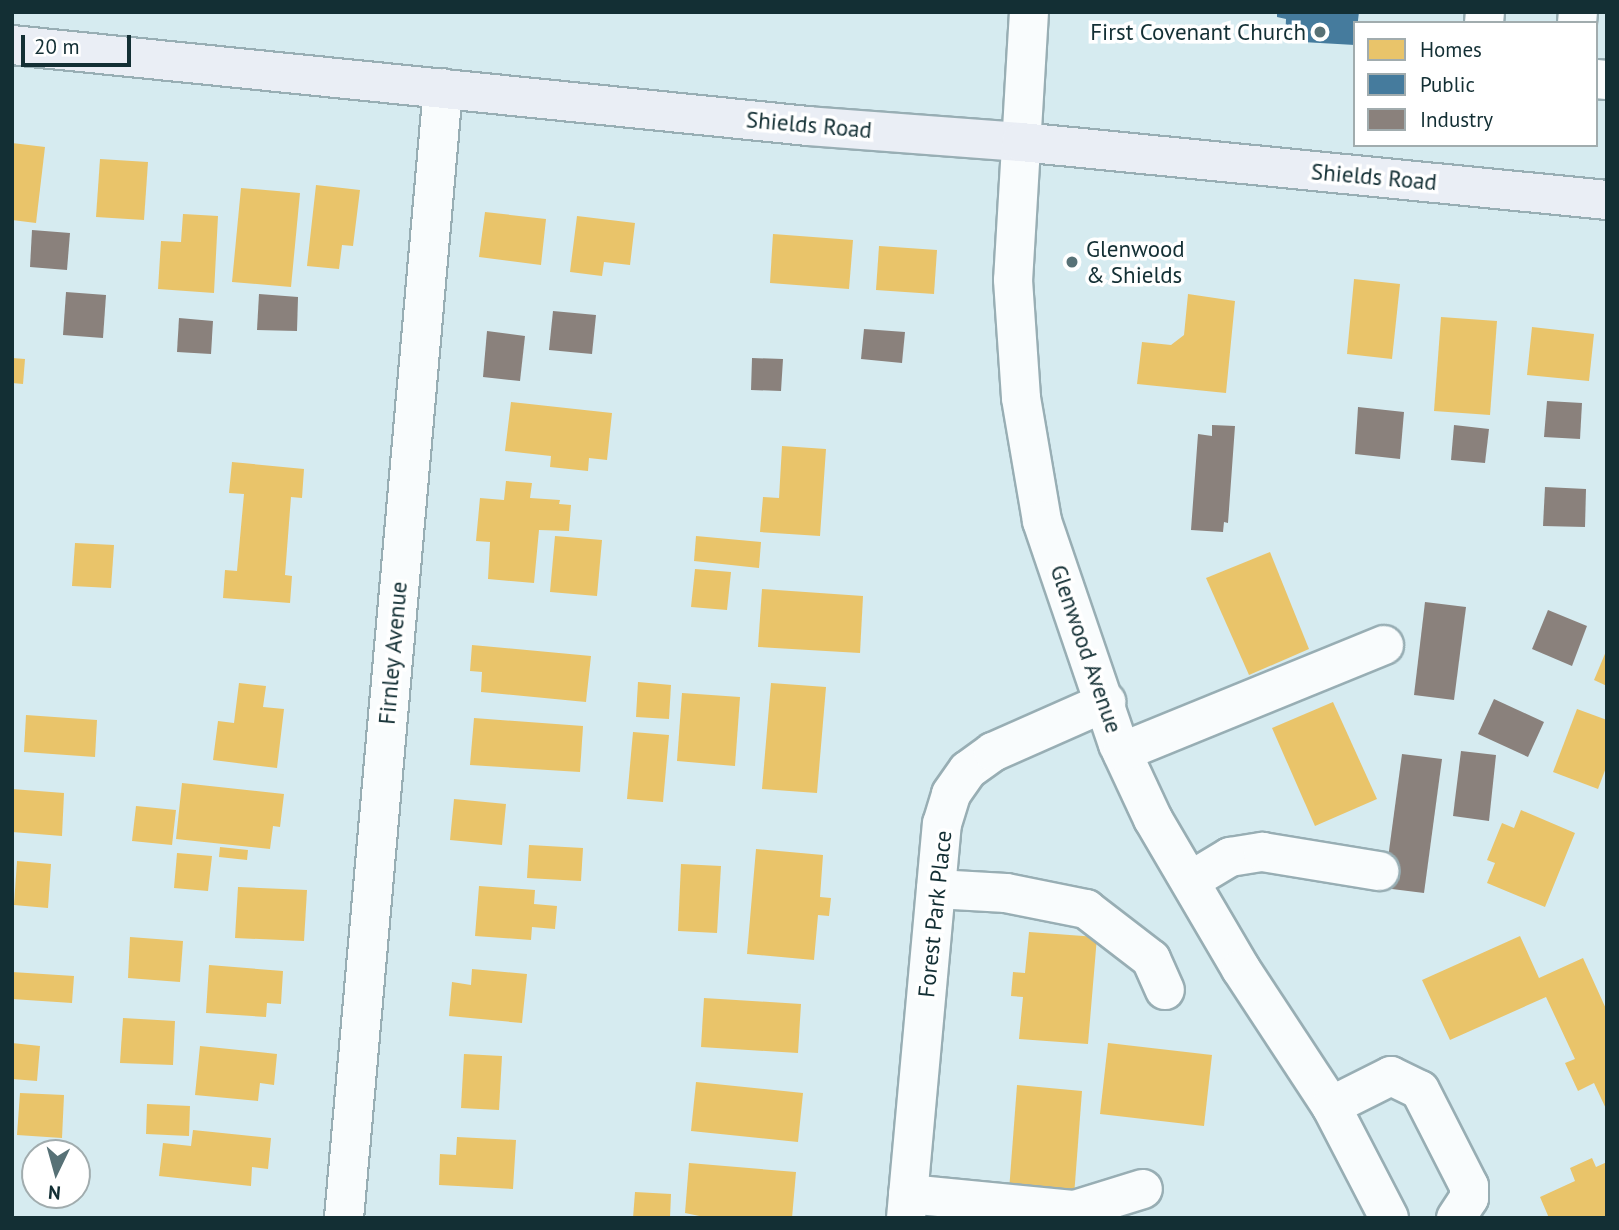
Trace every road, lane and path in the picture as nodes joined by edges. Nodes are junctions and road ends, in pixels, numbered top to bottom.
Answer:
1 (1029, 12) edge
2 (12, 45) edge
3 (443, 88) junction
4 (1021, 142) junction
5 (1607, 200) edge
6 (1384, 645) dead end
7 (1106, 702) junction
8 (1122, 752) junction
9 (1379, 871) dead end
10 (1190, 881) junction
11 (936, 889) junction
12 (1166, 990) dead end
13 (1331, 1106) junction
14 (1143, 1189) dead end
15 (907, 1206) edge
16 (344, 1218) edge
17 (1389, 1218) edge
18 (1456, 1218) edge

1 - 4 street, Glenwood Avenue
2 - 3 main road, Shields Road
3 - 4 main road, Shields Road
3 - 16 street, Firnley Avenue
4 - 5 main road, Shields Road
4 - 7 street, Glenwood Avenue
6 - 8 street
7 - 8 street, Glenwood Avenue
7 - 11 street, Forest Park Place
8 - 10 street, Glenwood Avenue
9 - 10 street
10 - 13 street, Glenwood Avenue
11 - 12 street
11 - 15 street, Forest Park Place
13 - 17 street, Glenwood Avenue
13 - 18 street
14 - 15 street

